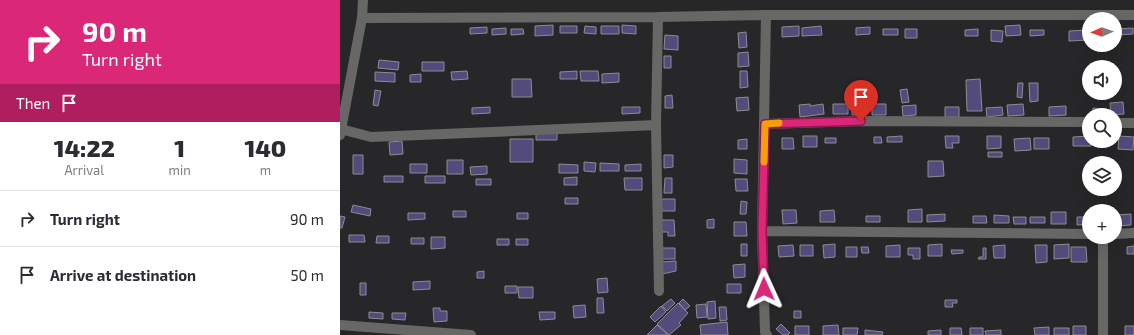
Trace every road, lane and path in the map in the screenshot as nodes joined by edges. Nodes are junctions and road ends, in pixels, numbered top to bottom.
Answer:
1 (363, 0) edge
2 (766, 15) junction
3 (1134, 15) edge
4 (362, 18) junction
5 (658, 18) junction
6 (1082, 122) edge
7 (1122, 122) edge
8 (1134, 123) edge
9 (765, 124) junction
10 (656, 126) junction
11 (341, 132) edge
12 (762, 231) junction
13 (1134, 233) edge
14 (1082, 234) edge
15 (1122, 234) edge
16 (1103, 244) edge
17 (659, 291) dead end
18 (340, 325) edge
19 (471, 335) edge
20 (767, 335) edge
21 (1103, 335) edge

1 - 4 street
2 - 3 street
2 - 5 street
2 - 9 street
4 - 5 street
4 - 11 street
5 - 10 street
6 - 9 street
7 - 8 street
9 - 12 street
10 - 11 street
10 - 17 street
12 - 14 street
12 - 20 street
13 - 15 street
16 - 21 street
18 - 19 street

